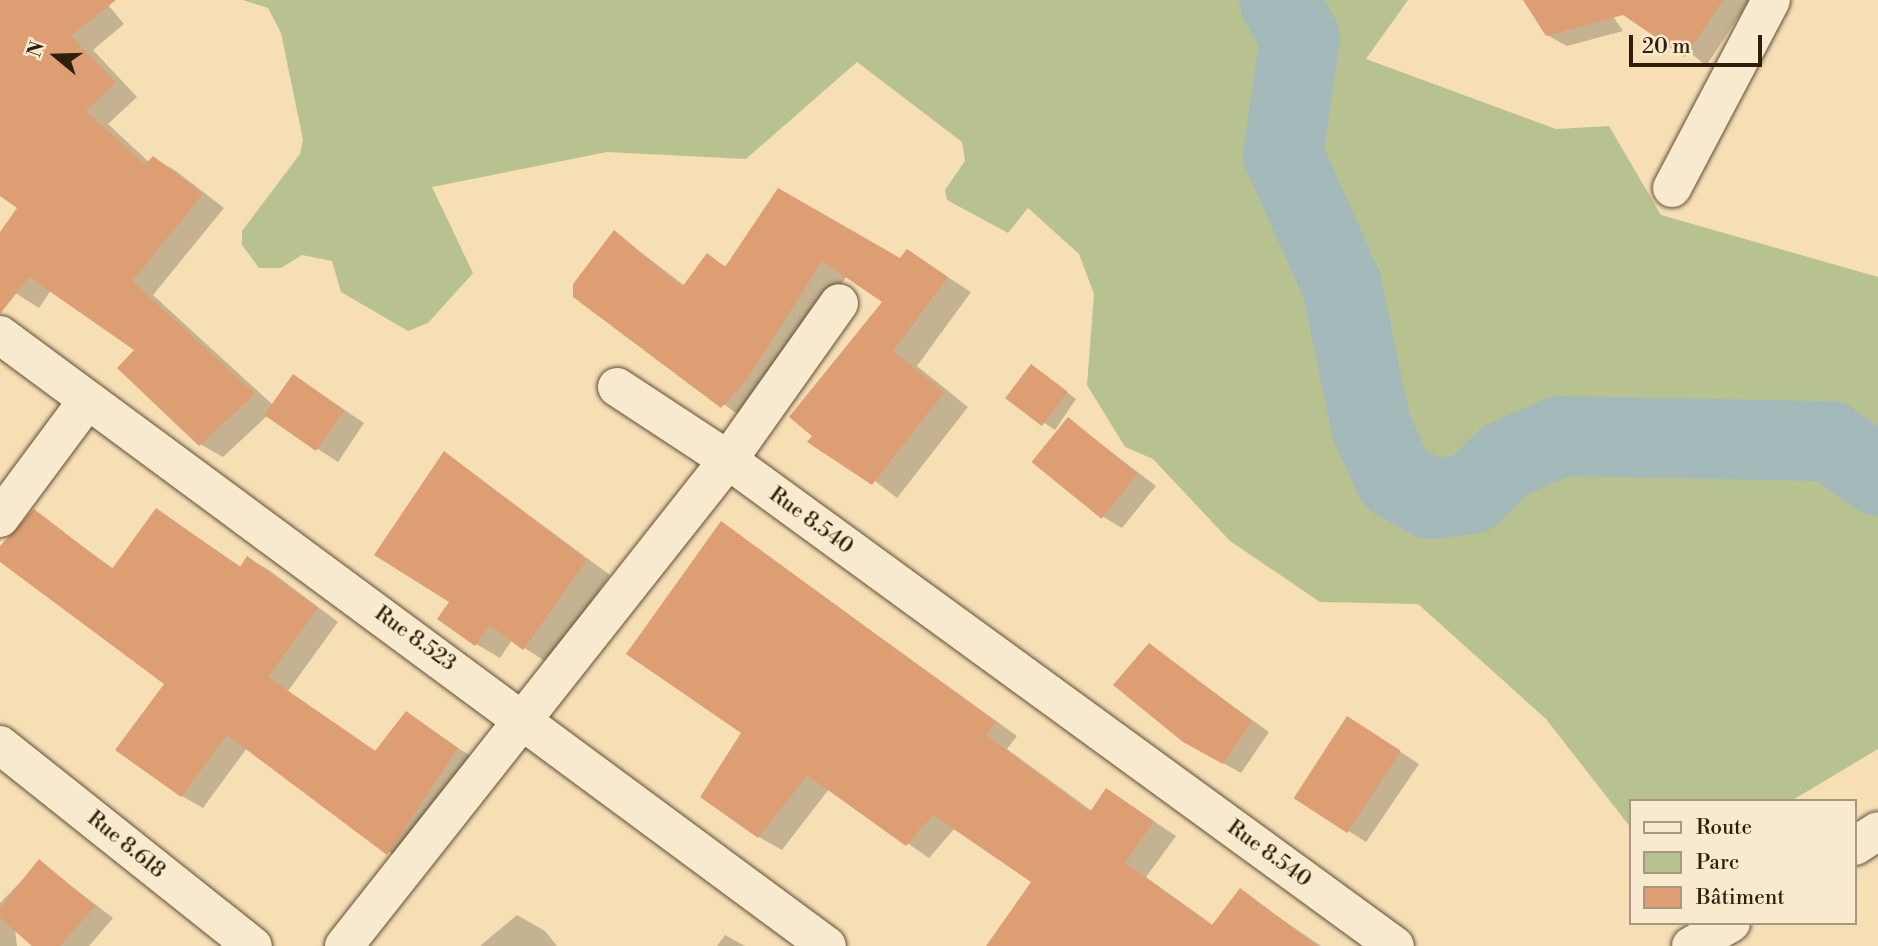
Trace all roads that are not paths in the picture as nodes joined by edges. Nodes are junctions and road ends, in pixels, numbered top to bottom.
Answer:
1 (1771, 0) edge
2 (1672, 188) dead end
3 (839, 303) dead end
4 (0, 335) edge
5 (617, 387) dead end
6 (87, 401) junction
7 (728, 460) junction
8 (0, 518) edge
9 (526, 720) junction
10 (0, 745) edge
11 (1878, 831) edge
12 (1857, 845) edge
13 (253, 946) edge
14 (344, 946) edge
15 (827, 946) edge
16 (1395, 946) edge

1 - 2 street
3 - 7 street
4 - 6 street, Rue 8.523
5 - 7 street, Rue 8.540
6 - 8 street
6 - 9 street, Rue 8.523
7 - 9 street
7 - 16 street, Rue 8.540
9 - 14 street
9 - 15 street, Rue 8.523
10 - 13 street, Rue 8.618
11 - 12 street

